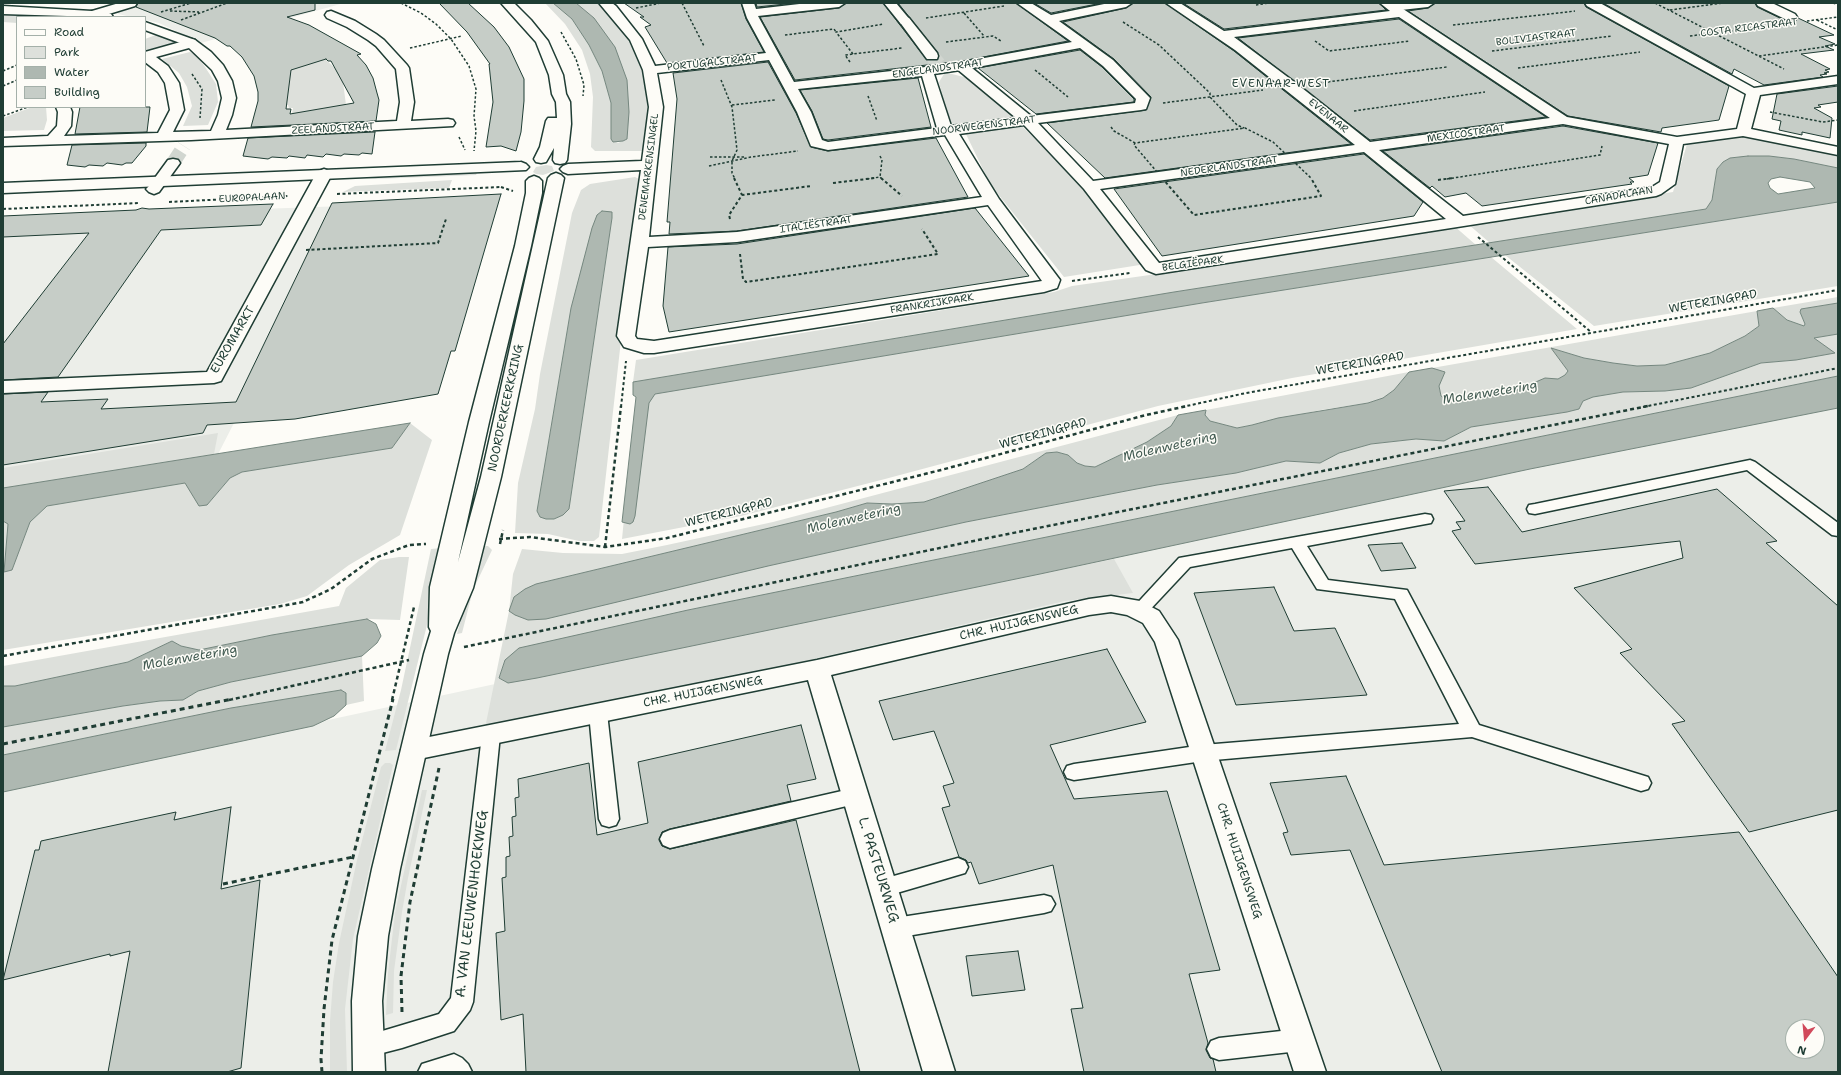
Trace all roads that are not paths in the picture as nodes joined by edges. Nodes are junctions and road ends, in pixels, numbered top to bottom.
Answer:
1 (52, 3) edge
2 (131, 3) edge
3 (507, 3) edge
4 (839, 3) edge
5 (890, 3) edge
6 (1023, 3) edge
7 (1126, 3) edge
8 (1172, 3) edge
9 (1428, 3) edge
10 (1762, 3) edge
11 (1596, 6) edge
12 (610, 7) edge
13 (32, 8) edge
14 (750, 8) edge
15 (1393, 8) edge
16 (3, 10) edge
17 (331, 15) dead end
18 (90, 16) edge
19 (1049, 19) junction
20 (1797, 19) road end
21 (146, 26) edge
22 (1221, 35) junction
23 (191, 43) junction
24 (1084, 44) junction
25 (146, 56) edge
26 (774, 56) junction
27 (935, 65) junction
28 (962, 66) junction
29 (650, 70) junction
30 (1838, 80) edge
31 (794, 92) junction
32 (1752, 92) junction
33 (559, 94) junction
34 (63, 108) edge
35 (1027, 120) junction
36 (1563, 120) junction
37 (448, 123) road end
38 (403, 125) junction
39 (947, 131) junction
40 (1743, 132) junction
41 (217, 134) junction
42 (164, 136) junction
43 (53, 140) junction
44 (1677, 141) junction
45 (3, 142) edge
46 (828, 146) joint
47 (1368, 148) junction
48 (1838, 151) edge
49 (541, 159) junction
50 (173, 163) tunnel mouth
51 (649, 165) junction
52 (561, 169) junction
53 (524, 174) junction
54 (318, 184) junction
55 (157, 185) junction
56 (1089, 186) junction
57 (3, 188) edge
58 (3, 196) edge
59 (992, 200) junction
60 (1460, 222) junction
61 (640, 242) junction
62 (630, 343) joint
63 (3, 387) edge
64 (1535, 508) dead end
65 (1425, 519) dead end
66 (1838, 531) edge
67 (1297, 543) junction
68 (1139, 611) junction
69 (439, 643) junction
70 (816, 669) junction
71 (598, 713) junction
72 (1472, 730) junction
73 (491, 735) junction
74 (414, 750) junction
75 (1203, 753) junction
76 (1074, 772) dead end
77 (1641, 783) dead end
78 (855, 796) junction
79 (609, 819) dead end
80 (670, 839) dead end
81 (958, 867) dead end
82 (883, 888) junction
83 (1044, 904) dead end
84 (895, 928) junction
85 (1299, 1040) junction
86 (1219, 1049) dead end
87 (368, 1059) edge
88 (430, 1072) edge
89 (460, 1072) edge
90 (939, 1072) edge
91 (1310, 1072) edge

1 - 13 street
2 - 18 street
3 - 33 street, NOORDERKEERKRING
4 - 14 street
5 - 27 street
6 - 19 street
7 - 19 street
8 - 22 street, EVENAAR
9 - 15 street
10 - 20 street, COSTA RICASTRAAT
11 - 32 street
12 - 29 street, DENEMARKENSINGEL
13 - 16 street
13 - 18 street
14 - 26 street, PORTUGALSTRAAT
15 - 22 street
15 - 36 street, MEXICOSTRAAT
17 - 38 street
19 - 24 street
21 - 23 street
22 - 47 street, EVENAAR
23 - 25 street
23 - 41 street
24 - 28 street, ENGELANDSTRAAT
24 - 35 street, NOORWEGENSTRAAT
25 - 42 street
26 - 29 street, PORTUGALSTRAAT
26 - 31 street, PORTUGALSTRAAT
27 - 28 street, ENGELANDSTRAAT
27 - 31 street, ENGELANDSTRAAT
27 - 39 street
28 - 35 street, BELGIËPARK
29 - 51 street, DENEMARKENSINGEL
30 - 32 street
31 - 46 street, PORTUGALSTRAAT
32 - 40 street
33 - 49 street, NOORDERKEERKRING
33 - 52 street, NOORDERKEERKRING
34 - 43 street
35 - 39 street, NOORWEGENSTRAAT
35 - 56 street, BELGIËPARK
36 - 44 street, MEXICOSTRAAT
36 - 47 street, MEXICOSTRAAT
37 - 38 street, ZEELANDSTRAAT
38 - 41 street, ZEELANDSTRAAT
39 - 46 street, NOORWEGENSTRAAT
39 - 59 street
40 - 44 street
40 - 48 street
41 - 42 street, ZEELANDSTRAAT
42 - 43 street, ZEELANDSTRAAT
43 - 45 street, ZEELANDSTRAAT
44 - 60 street, CANADALAAN
47 - 56 street, NEDERLANDSTRAAT
47 - 60 street, EVENAAR
49 - 52 street
49 - 53 street
50 - 55 street
51 - 52 street
51 - 61 street, DENEMARKENSINGEL
52 - 53 street
52 - 69 street, NOORDERKEERKRING
53 - 54 street, EUROPALAAN
53 - 69 street, NOORDERKEERKRING
54 - 55 street, EUROPALAAN
54 - 63 street, EUROMARKT
55 - 57 street, EUROPALAAN
55 - 58 street, EUROPALAAN
56 - 60 street, BELGIËPARK
59 - 61 street, ITALIËSTRAAT
59 - 62 street, FRANKRIJKPARK
61 - 62 street, DENEMARKENSINGEL
64 - 66 lane
65 - 67 lane
67 - 68 lane
67 - 72 lane
68 - 70 street, CHR. HUIJGENSWEG
68 - 75 street, CHR. HUIJGENSWEG
69 - 74 street, NOORDERKEERKRING
70 - 71 street, CHR. HUIJGENSWEG
70 - 78 street, L. PASTEURWEG
71 - 73 street, CHR. HUIJGENSWEG
71 - 79 lane
72 - 75 lane
72 - 77 lane
73 - 74 street, CHR. HUIJGENSWEG
73 - 87 lane, A. VAN LEEUWENHOEKWEG
74 - 87 street, A. VAN LEEUWENHOEKWEG
75 - 76 lane
75 - 85 street, CHR. HUIJGENSWEG
78 - 80 lane
78 - 82 street, L. PASTEURWEG
81 - 82 lane
82 - 84 street, L. PASTEURWEG
83 - 84 lane
84 - 90 street, L. PASTEURWEG
85 - 86 lane
85 - 91 street, CHR. HUIJGENSWEG
88 - 89 lane

